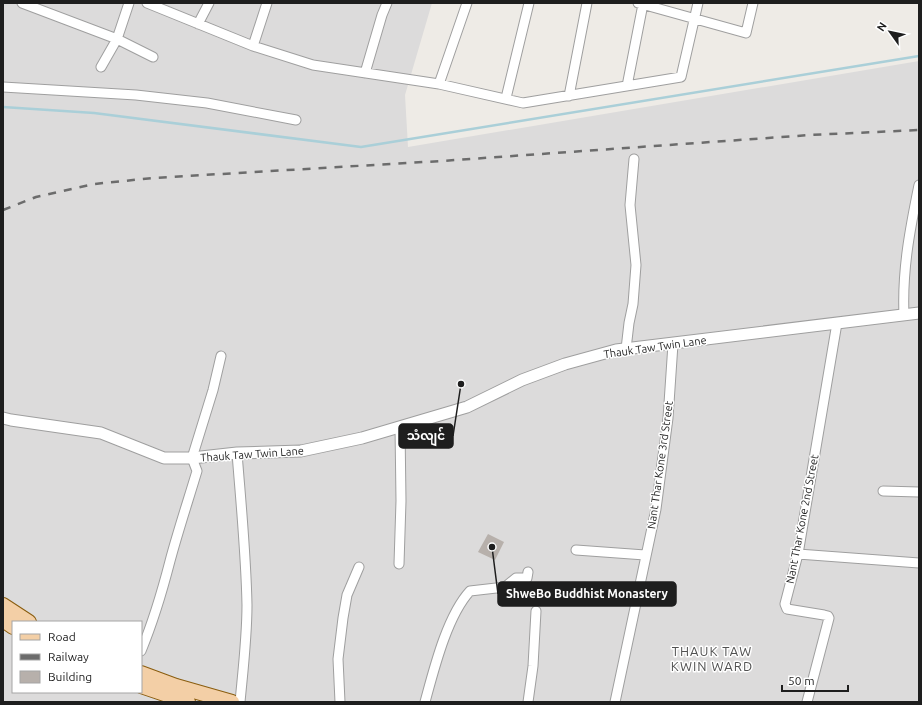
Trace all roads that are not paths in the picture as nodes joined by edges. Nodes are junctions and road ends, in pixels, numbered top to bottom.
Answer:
1 (22, 3) edge
2 (129, 3) edge
3 (209, 3) edge
4 (267, 3) edge
5 (387, 3) edge
6 (467, 3) edge
7 (528, 3) edge
8 (587, 3) edge
9 (640, 3) edge
10 (698, 3) edge
11 (753, 3) edge
12 (152, 4) edge
13 (695, 18) junction
14 (198, 24) junction
15 (117, 40) junction
16 (253, 46) junction
17 (153, 57) dead end
18 (101, 67) dead end
19 (365, 73) junction
20 (439, 84) junction
21 (627, 86) junction
22 (3, 87) edge
23 (569, 96) junction
24 (506, 98) junction
25 (296, 120) dead end
26 (634, 159) dead end
27 (919, 186) edge
28 (919, 313) edge
29 (904, 315) junction
30 (837, 323) junction
31 (673, 344) junction
32 (626, 349) junction
33 (221, 356) dead end
34 (3, 418) edge
35 (400, 427) junction
36 (237, 453) junction
37 (192, 458) junction
38 (883, 491) dead end
39 (919, 492) edge
40 (576, 550) dead end
41 (798, 554) junction
42 (645, 555) junction
43 (399, 564) dead end
44 (919, 564) edge
45 (359, 567) dead end
46 (528, 572) dead end
47 (3, 605) edge
48 (536, 610) dead end
49 (3, 620) edge
50 (27, 621) edge
51 (12, 626) edge
52 (142, 649) edge
53 (142, 673) edge
54 (142, 686) edge
55 (188, 702) edge
56 (232, 702) edge
57 (240, 702) edge
58 (340, 702) edge
59 (426, 702) edge
60 (528, 702) edge
61 (615, 702) edge
62 (807, 702) edge

1 - 15 street
2 - 15 street
3 - 14 street
4 - 16 street
5 - 19 street
6 - 20 street
7 - 24 street
8 - 23 street
9 - 13 street
9 - 21 street
10 - 13 street
11 - 13 street
12 - 14 street
13 - 21 street
14 - 16 street
15 - 17 street
15 - 18 street
16 - 19 street
19 - 20 street
20 - 24 street
21 - 23 street
22 - 25 street
23 - 24 street
26 - 32 street
27 - 29 street
28 - 29 street, Thauk Taw Twin Lane
29 - 30 street, Thauk Taw Twin Lane
30 - 31 street, Thauk Taw Twin Lane
30 - 41 street, Nant Thar Kone 2nd Street
31 - 32 street, Thauk Taw Twin Lane
31 - 42 street, Nant Thar Kone 3rd Street
32 - 35 street, Thauk Taw Twin Lane
33 - 37 street
34 - 37 street, Thauk Taw Twin Lane
35 - 36 street, Thauk Taw Twin Lane
35 - 43 street
36 - 37 street, Thauk Taw Twin Lane
36 - 57 street
37 - 52 street
38 - 39 street
40 - 42 street
41 - 44 street
41 - 62 street, Nant Thar Kone 2nd Street
42 - 61 street, Nant Thar Kone 3rd Street
45 - 58 street
46 - 59 street
47 - 50 main road
48 - 60 street
49 - 51 main road
53 - 56 main road
54 - 55 main road

